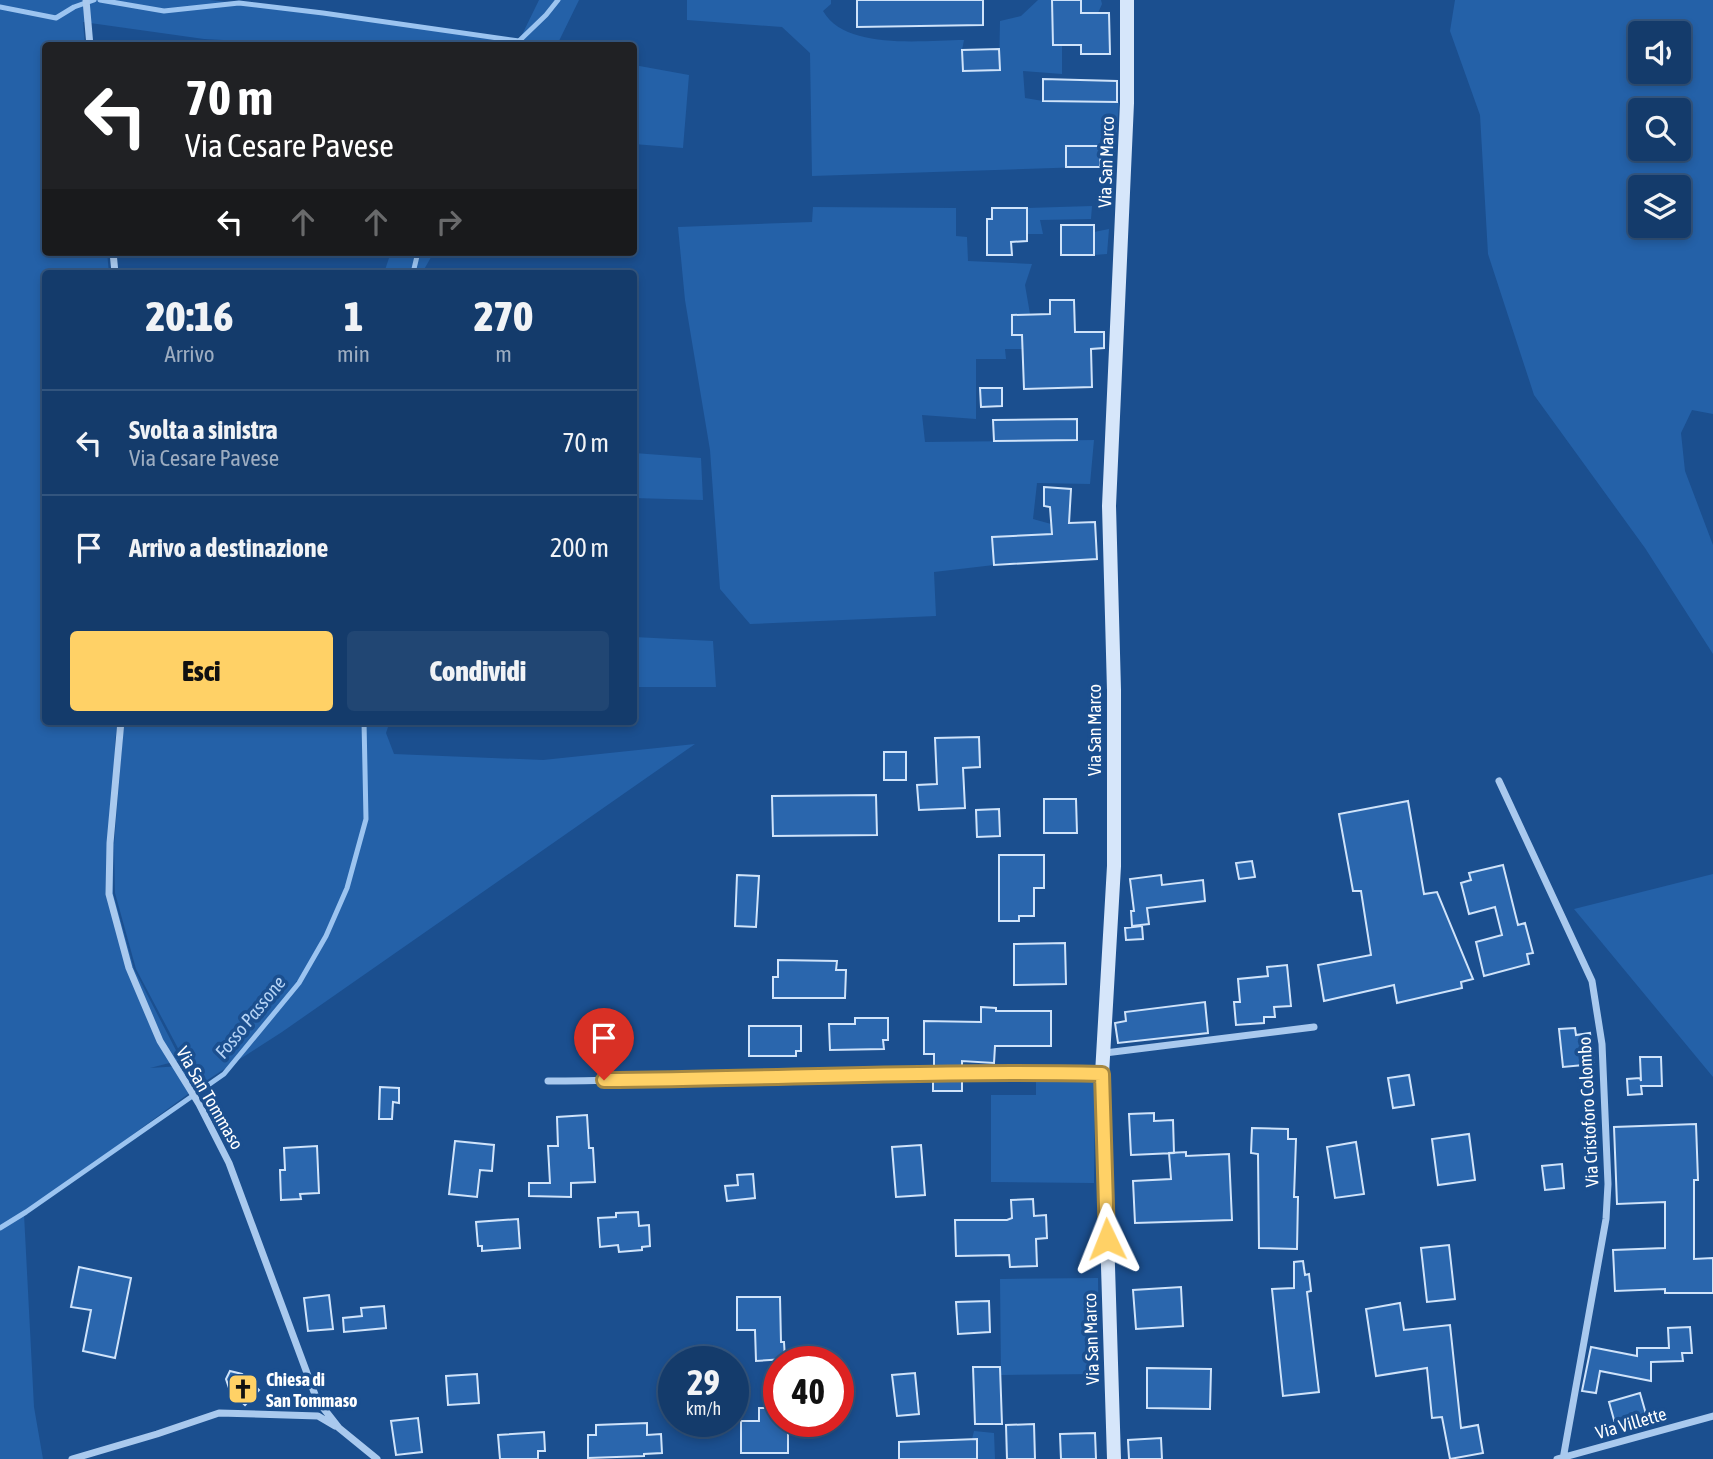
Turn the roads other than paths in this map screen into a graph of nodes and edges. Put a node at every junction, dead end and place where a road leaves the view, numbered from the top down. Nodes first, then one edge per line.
1 (86, 0) edge
2 (1127, 0) edge
3 (90, 42) edge
4 (121, 725) edge
5 (1499, 781) dead end
6 (1314, 1027) dead end
7 (1105, 1053) junction
8 (1102, 1074) junction
9 (548, 1081) dead end
10 (1713, 1416) edge
11 (339, 1427) junction
12 (72, 1459) edge
13 (377, 1459) edge
14 (1114, 1459) edge
15 (1557, 1459) edge
16 (1563, 1459) edge

1 - 3 street
2 - 7 street, Via San Marco
4 - 11 street, Via San Tommaso
5 - 16 street, Via Cristoforo Colombo
6 - 7 street
7 - 8 street, Via San Marco
8 - 9 street
8 - 14 street, Via San Marco
10 - 16 street, Via Villette
11 - 12 street
11 - 13 street, Via San Tommaso
15 - 16 street, Via Villette

